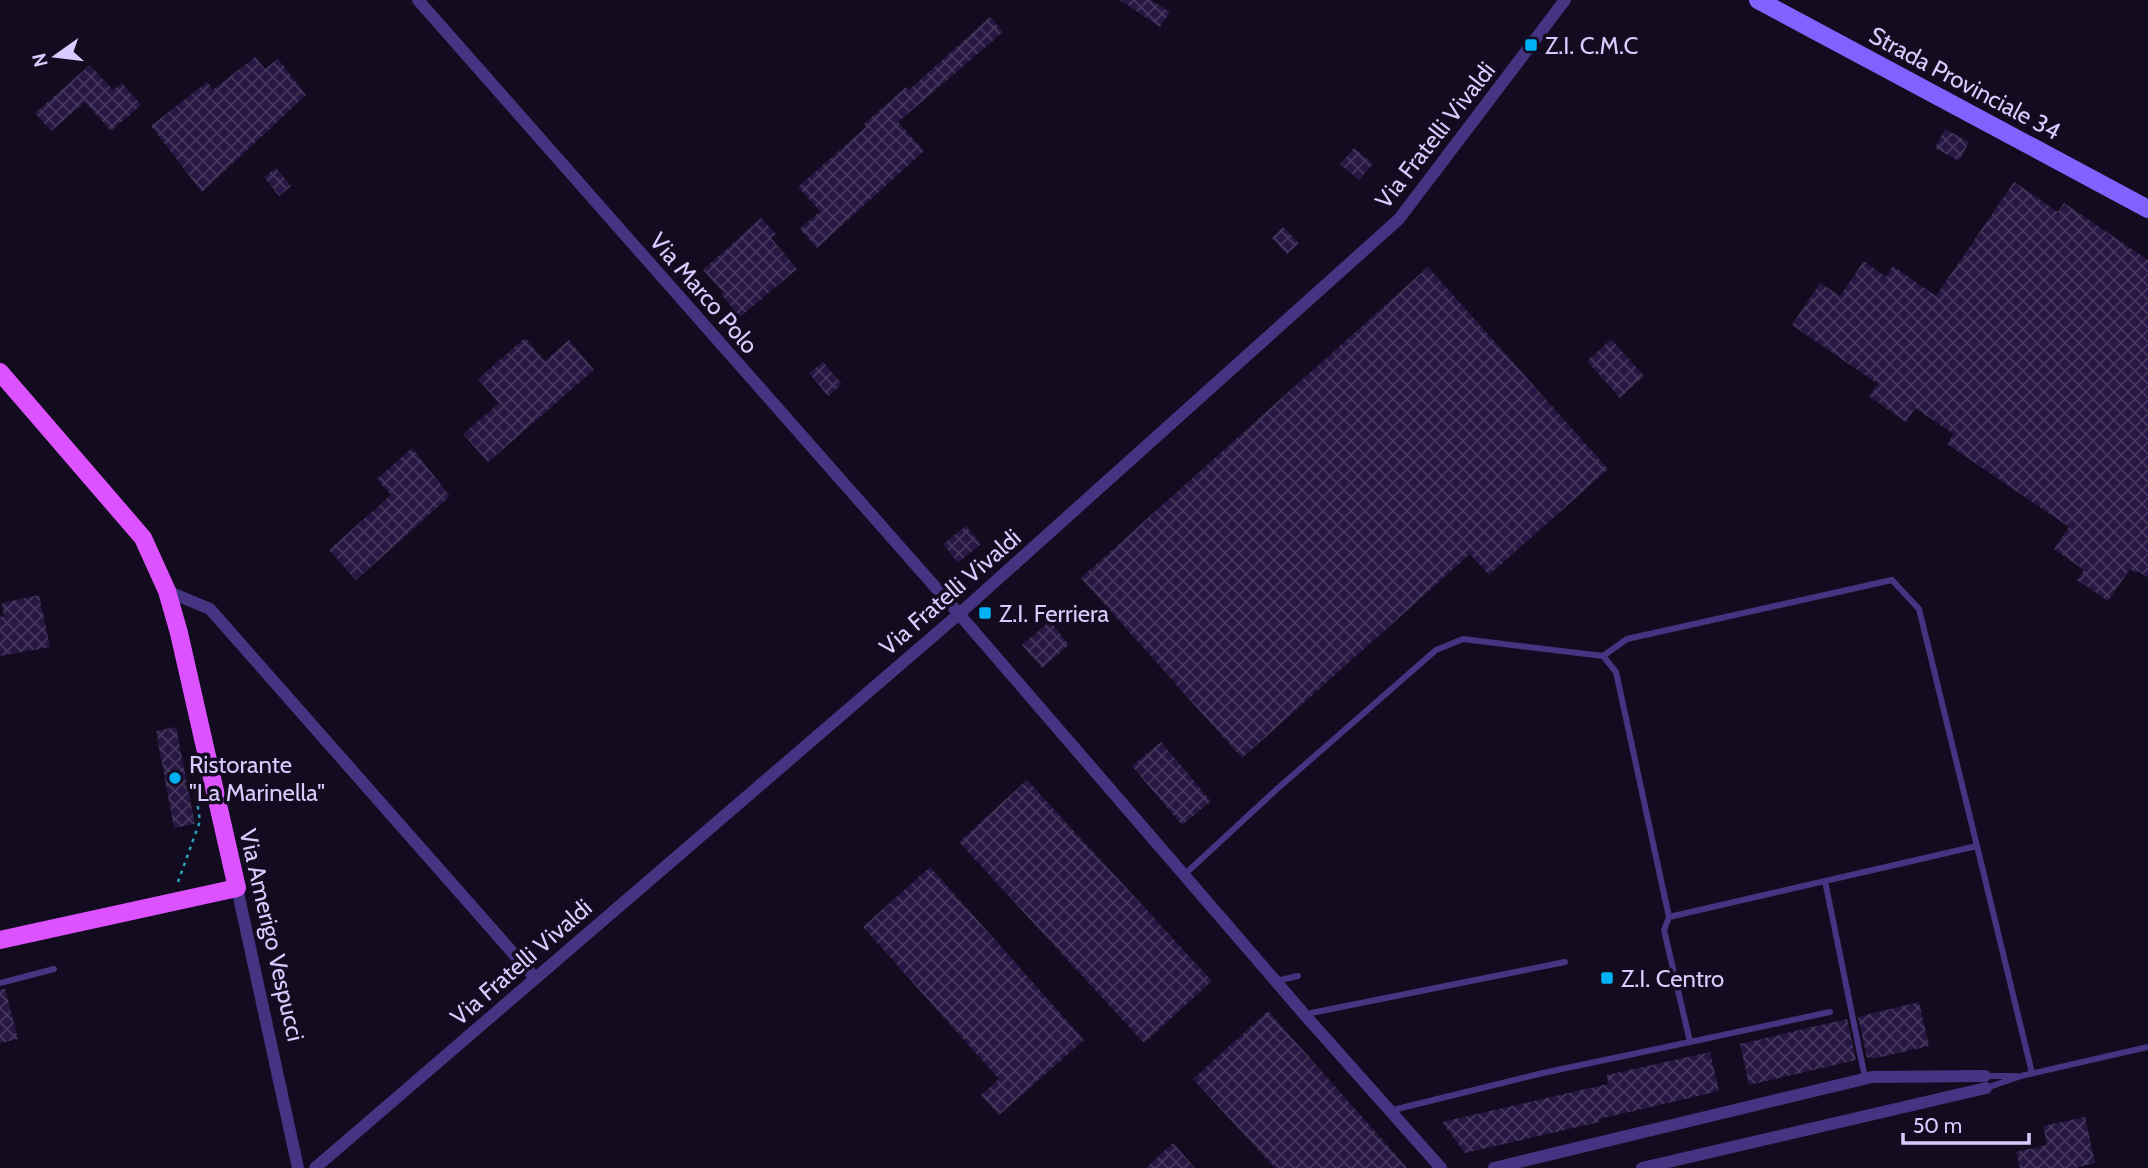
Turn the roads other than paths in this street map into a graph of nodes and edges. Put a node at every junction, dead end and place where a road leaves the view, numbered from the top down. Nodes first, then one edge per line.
1 (418, 0) edge
2 (1564, 0) edge
3 (1758, 0) edge
4 (2148, 209) edge
5 (0, 372) edge
6 (167, 591) junction
7 (958, 614) junction
8 (1604, 656) junction
9 (1976, 846) junction
10 (1184, 875) junction
11 (1825, 881) junction
12 (237, 888) junction
13 (1669, 918) junction
14 (0, 940) edge
15 (1565, 962) dead end
16 (54, 969) dead end
17 (1298, 976) dead end
18 (535, 978) junction
19 (1276, 981) junction
20 (0, 983) edge
21 (1830, 1012) dead end
22 (1304, 1014) junction
23 (1690, 1042) junction
24 (2148, 1047) edge
25 (2032, 1073) junction
26 (2021, 1076) junction
27 (1865, 1079) junction
28 (1985, 1082) junction
29 (1389, 1111) junction
30 (298, 1168) edge
31 (315, 1168) edge
32 (1441, 1168) edge
33 (1494, 1168) edge
34 (1642, 1168) edge

1 - 7 street, Via Marco Polo
2 - 7 street, Via Fratelli Vivaldi
3 - 4 main road, Strada Provinciale 34
5 - 6 main road, Via Amerigo Vespucci
6 - 12 main road, Via Amerigo Vespucci
6 - 18 street
7 - 10 street, Via Marco Polo
7 - 18 street, Via Fratelli Vivaldi
8 - 9 lane
8 - 10 lane
8 - 13 lane
9 - 11 lane
9 - 25 lane
10 - 19 street, Via Marco Polo
11 - 13 lane
11 - 27 lane
12 - 14 main road
12 - 30 street, Via Amerigo Vespucci
13 - 23 lane
15 - 22 lane
16 - 20 lane
17 - 19 lane
18 - 31 street, Via Fratelli Vivaldi
19 - 22 street, Via Marco Polo
21 - 23 lane
22 - 29 street, Via Marco Polo
23 - 29 lane
24 - 25 lane
25 - 26 lane
26 - 28 lane
26 - 28 lane
27 - 28 street
27 - 33 street
28 - 34 street
29 - 32 street, Via Marco Polo

